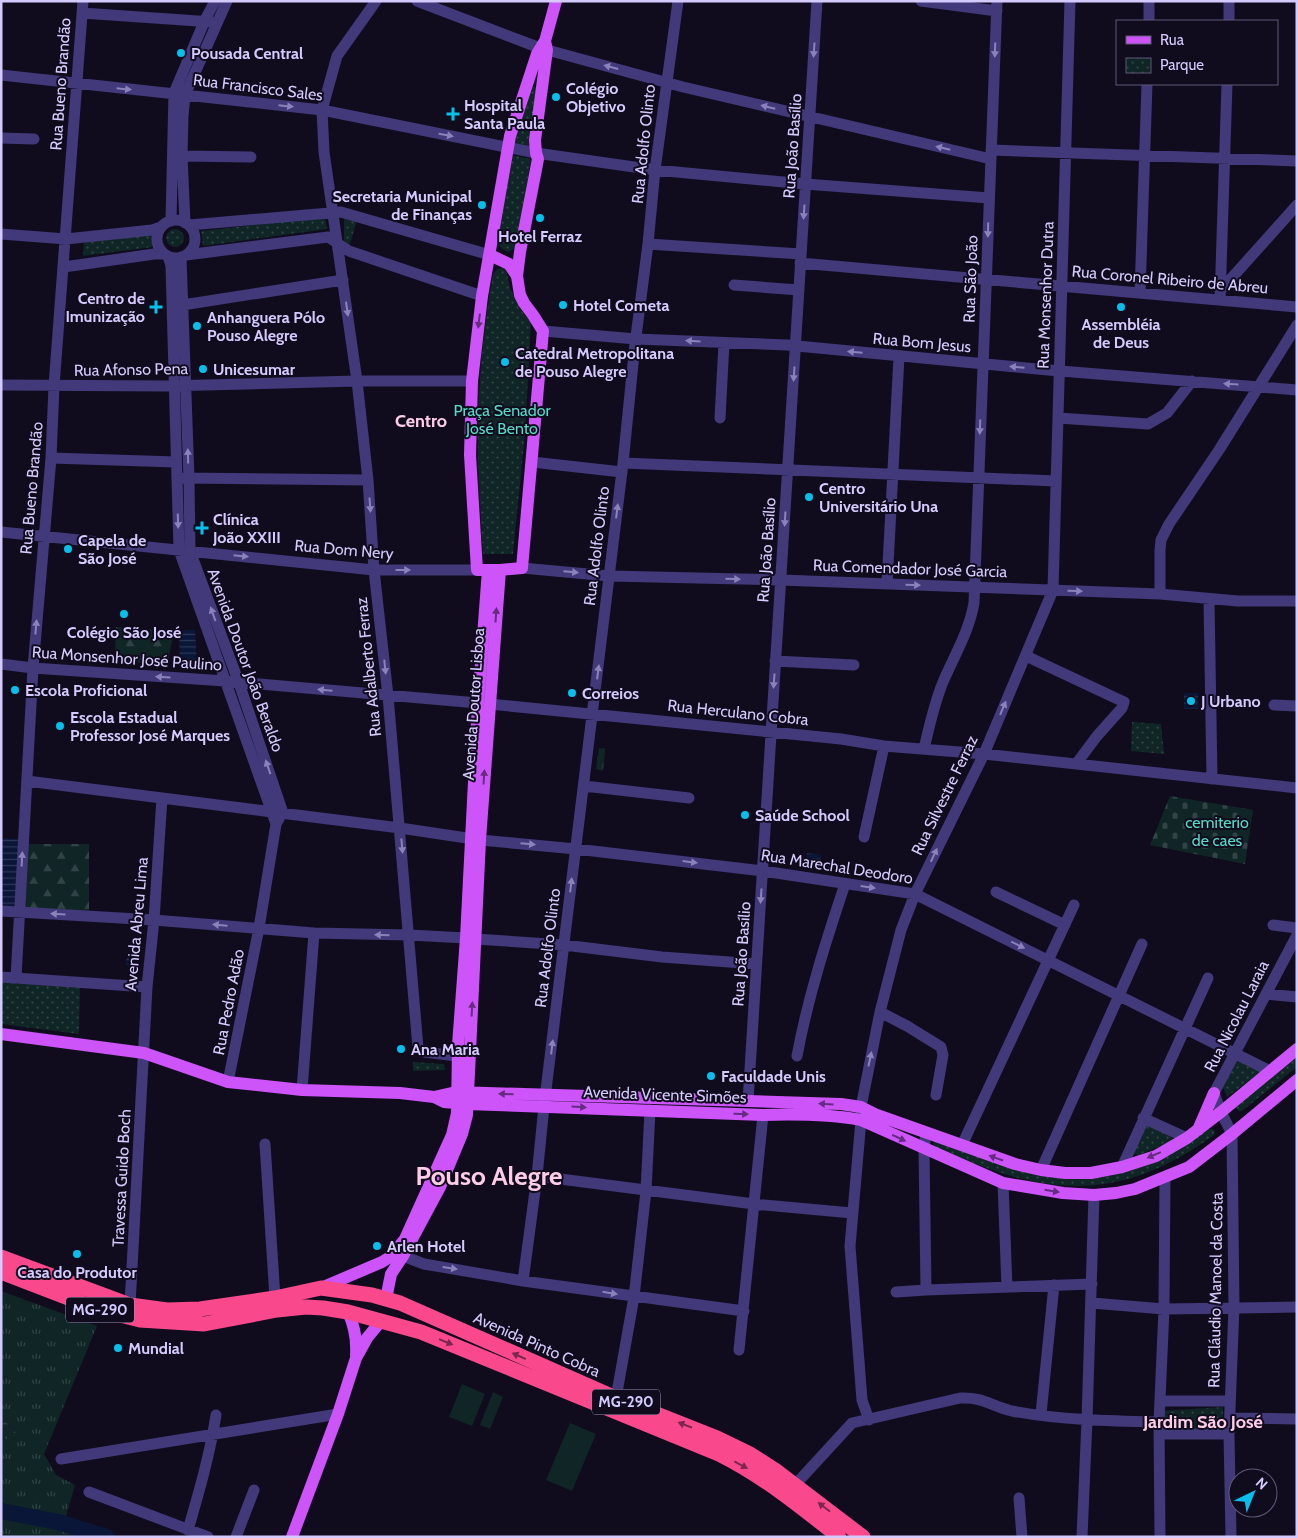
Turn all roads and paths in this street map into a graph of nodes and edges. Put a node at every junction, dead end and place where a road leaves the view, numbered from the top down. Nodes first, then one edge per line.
1 (215, 1) edge
2 (227, 1) edge
3 (376, 1) edge
4 (418, 1) edge
5 (556, 1) edge
6 (678, 1) edge
7 (817, 1) edge
8 (921, 1) edge
9 (1070, 1) edge
10 (1149, 1) edge
11 (1229, 1) edge
12 (997, 6) edge
13 (82, 7) edge
14 (1149, 20) edge
15 (1228, 20) edge
16 (211, 21) junction
17 (544, 46) junction
18 (1, 75) edge
19 (666, 82) junction
20 (76, 83) junction
21 (526, 85) junction
22 (1147, 85) edge
23 (1226, 85) edge
24 (542, 89) junction
25 (180, 94) junction
26 (322, 110) junction
27 (810, 118) junction
28 (1, 138) edge
29 (34, 138) dead end
30 (508, 146) junction
31 (536, 153) junction
32 (1066, 153) junction
33 (991, 154) junction
34 (182, 156) junction
35 (1144, 156) junction
36 (251, 157) dead end
37 (1224, 159) junction
38 (1297, 161) edge
39 (655, 170) junction
40 (806, 184) junction
41 (989, 198) junction
42 (1297, 205) edge
43 (332, 212) junction
44 (166, 224) junction
45 (187, 224) junction
46 (1, 234) edge
47 (66, 239) junction
48 (337, 244) junction
49 (648, 244) junction
50 (491, 250) junction
51 (520, 252) junction
52 (166, 255) junction
53 (184, 256) junction
54 (801, 259) junction
55 (64, 267) junction
56 (518, 276) junction
57 (343, 280) junction
58 (986, 280) junction
59 (734, 285) dead end
60 (1062, 286) junction
61 (799, 290) junction
62 (1140, 293) junction
63 (482, 296) junction
64 (1220, 296) junction
65 (178, 306) junction
66 (1297, 307) edge
67 (1297, 325) edge
68 (543, 331) junction
69 (636, 338) junction
70 (724, 343) junction
71 (795, 346) junction
72 (899, 356) junction
73 (983, 364) junction
74 (1060, 371) junction
75 (357, 381) junction
76 (472, 381) junction
77 (1192, 381) junction
78 (180, 385) junction
79 (1, 386) edge
80 (54, 386) junction
81 (1259, 387) junction
82 (1297, 390) edge
83 (720, 418) dead end
84 (1058, 418) junction
85 (52, 458) junction
86 (176, 462) junction
87 (532, 462) junction
88 (622, 468) junction
89 (788, 470) junction
90 (893, 474) junction
91 (176, 477) junction
92 (189, 478) junction
93 (978, 478) junction
94 (368, 480) junction
95 (1056, 481) junction
96 (1, 532) edge
97 (44, 537) junction
98 (184, 551) junction
99 (522, 568) junction
100 (374, 570) junction
101 (488, 570) junction
102 (609, 576) junction
103 (781, 580) junction
104 (887, 584) junction
105 (974, 588) junction
106 (1053, 590) junction
107 (1160, 594) junction
108 (1209, 600) junction
109 (1297, 601) edge
110 (1026, 656) junction
111 (775, 661) junction
112 (1, 664) edge
113 (854, 665) dead end
114 (33, 668) junction
115 (225, 681) junction
116 (239, 683) junction
117 (388, 696) junction
118 (484, 703) junction
119 (1274, 705) dead end
120 (1297, 706) edge
121 (593, 714) junction
122 (771, 732) junction
123 (884, 746) junction
124 (924, 749) junction
125 (256, 751) junction
126 (984, 754) junction
127 (1076, 764) junction
128 (1212, 779) junction
129 (27, 782) junction
130 (584, 786) junction
131 (1297, 788) edge
132 (162, 798) junction
133 (689, 798) dead end
134 (278, 813) junction
135 (400, 828) junction
136 (864, 837) dead end
137 (475, 839) junction
138 (576, 849) junction
139 (763, 871) junction
140 (844, 884) junction
141 (996, 892) dead end
142 (915, 894) junction
143 (1074, 904) dead end
144 (1, 911) edge
145 (20, 912) junction
146 (154, 920) junction
147 (1065, 925) junction
148 (1273, 925) dead end
149 (259, 928) junction
150 (1297, 928) edge
151 (314, 933) junction
152 (409, 935) junction
153 (1297, 935) edge
154 (470, 939) junction
155 (564, 944) junction
156 (1142, 944) dead end
157 (1048, 960) junction
158 (756, 964) junction
159 (1, 977) edge
160 (16, 978) junction
161 (1208, 978) dead end
162 (147, 986) junction
163 (1266, 994) junction
164 (1120, 995) junction
165 (1297, 997) edge
166 (880, 1012) junction
167 (1185, 1028) junction
168 (1, 1034) edge
169 (1297, 1049) edge
170 (144, 1053) junction
171 (1235, 1053) junction
172 (797, 1056) dead end
173 (464, 1057) junction
174 (1270, 1070) junction
175 (1297, 1080) edge
176 (228, 1082) junction
177 (302, 1090) junction
178 (1214, 1093) junction
179 (936, 1095) dead end
180 (462, 1098) junction
181 (545, 1100) junction
182 (748, 1101) junction
183 (650, 1110) junction
184 (1221, 1112) junction
185 (861, 1113) junction
186 (763, 1114) junction
187 (1143, 1118) junction
188 (926, 1133) junction
189 (1232, 1134) junction
190 (1192, 1135) junction
191 (265, 1144) dead end
192 (962, 1145) junction
193 (924, 1149) junction
194 (1122, 1167) junction
195 (1041, 1170) junction
196 (537, 1176) junction
197 (1165, 1177) junction
198 (1003, 1183) junction
199 (646, 1191) junction
200 (1094, 1195) junction
201 (754, 1204) junction
202 (852, 1213) junction
203 (1, 1250) edge
204 (400, 1252) junction
205 (1, 1257) edge
206 (1, 1272) edge
207 (57, 1278) junction
208 (523, 1281) junction
209 (1092, 1284) junction
210 (1054, 1285) junction
211 (1007, 1287) junction
212 (321, 1288) junction
213 (926, 1290) junction
214 (896, 1292) dead end
215 (634, 1296) junction
216 (380, 1297) junction
217 (275, 1298) junction
218 (1092, 1302) junction
219 (130, 1305) junction
220 (1234, 1307) junction
221 (1295, 1307) edge
222 (1164, 1309) junction
223 (200, 1310) junction
224 (348, 1312) junction
225 (744, 1312) junction
226 (374, 1319) junction
227 (212, 1323) junction
228 (739, 1350) dead end
229 (356, 1358) junction
230 (539, 1364) junction
231 (524, 1374) junction
232 (616, 1398) junction
233 (862, 1400) junction
234 (1160, 1401) junction
235 (1230, 1401) junction
236 (338, 1414) junction
237 (1041, 1414) junction
238 (216, 1415) dead end
239 (1231, 1418) junction
240 (1297, 1419) edge
241 (870, 1420) junction
242 (1088, 1420) junction
243 (1159, 1422) junction
244 (852, 1423) junction
245 (213, 1434) junction
246 (1159, 1434) junction
247 (1229, 1434) junction
248 (61, 1459) dead end
249 (795, 1485) junction
250 (254, 1490) dead end
251 (89, 1492) dead end
252 (1019, 1498) dead end
253 (188, 1530) junction
254 (208, 1537) edge
255 (236, 1537) edge
256 (292, 1537) edge
257 (839, 1537) edge
258 (863, 1537) edge
259 (1022, 1537) edge
260 (1082, 1537) edge
261 (1160, 1537) edge
262 (1231, 1537) edge

1 - 16 street
2 - 16 street
3 - 26 street, Rua Adalberto Ferraz
4 - 17 street
5 - 17 main road
6 - 19 street, Rua Adolfo Olinto
7 -> 27 street, Rua João Basílio
8 - 12 street
9 - 32 street, Rua Monsenhor Dutra
10 - 14 street
11 - 15 street
12 -> 33 street, Rua São João
13 - 16 street
13 - 20 street, Rua Bueno Brandão
16 - 25 street
19 -> 17 street
17 - 21 main road
17 - 24 main road
18 - 20 street, Rua Francisco Sales
27 -> 19 street
19 - 39 street, Rua Adolfo Olinto
20 -> 25 street, Rua Francisco Sales
20 - 47 street, Rua Bueno Brandão
21 - 24 main road
21 - 30 main road
22 - 35 street
23 - 37 street
24 - 31 main road
25 -> 26 street, Rua Francisco Sales
25 - 34 street
25 - 44 street
26 -> 30 street, Rua Francisco Sales
26 - 43 street, Rua Adalberto Ferraz
33 -> 27 street
27 - 40 street, Rua João Basílio
28 - 29 street
30 - 31 street, Rua Francisco Sales
30 - 50 main road
31 - 39 street, Rua Francisco Sales
31 - 51 main road
32 - 33 street
32 - 35 street
32 - 60 street, Rua Monsenhor Dutra
33 - 41 street, Rua São João
34 - 36 street
34 - 45 street
35 - 37 street
35 - 62 street
37 - 38 street
37 - 64 street
39 - 40 street, Rua Francisco Sales
39 - 49 street, Rua Adolfo Olinto
40 - 41 street, Rua Francisco Sales
40 -> 54 street, Rua João Basílio
41 -> 58 street, Rua São João
42 - 64 street
43 - 45 street
43 - 48 street, Rua Adalberto Ferraz
43 - 50 street
44 - 45 street
44 - 47 street
44 - 52 street
45 - 53 street
46 - 47 street
47 - 55 street, Rua Bueno Brandão
48 - 53 street
48 - 57 street, Rua Adalberto Ferraz
48 - 63 street
49 - 54 street, Rua Coronel Ribeiro de Abreu
49 - 69 street, Rua Adolfo Olinto
50 - 51 main road
50 - 56 main road
50 - 63 main road
51 - 56 main road
52 - 53 street
52 - 55 street
52 - 65 street, Avenida Doutor João Beraldo
53 - 65 street, Avenida Doutor João Beraldo
54 - 58 street, Rua Coronel Ribeiro de Abreu
54 - 61 street, Rua João Basílio
55 - 80 street, Rua Bueno Brandão
56 - 68 main road
57 - 65 street
57 -> 75 street, Rua Adalberto Ferraz
58 - 60 street, Rua Coronel Ribeiro de Abreu
58 - 73 street, Rua São João
59 - 61 street
60 - 62 street, Rua Coronel Ribeiro de Abreu
60 - 74 street, Rua Monsenhor Dutra
61 - 71 street, Rua João Basílio
62 - 64 street, Rua Coronel Ribeiro de Abreu
63 -> 76 main road
64 - 66 street, Rua Coronel Ribeiro de Abreu
65 - 78 street, Avenida Doutor João Beraldo
67 - 81 street
68 - 69 street, Rua Bom Jesus
68 - 87 main road
70 -> 69 street, Rua Bom Jesus
69 - 88 street, Rua Adolfo Olinto
70 - 71 street, Rua Bom Jesus
70 - 83 street
72 -> 71 street, Rua Bom Jesus
71 -> 89 street, Rua João Basílio
72 - 73 street, Rua Bom Jesus
72 - 90 street
74 -> 73 street, Rua Bom Jesus
73 -> 93 street, Rua São João
74 - 77 street, Rua Bom Jesus
74 - 84 street, Rua Monsenhor Dutra
75 - 76 street, Rua Afonso Pena
75 - 78 street, Rua Afonso Pena
75 - 94 street, Rua Adalberto Ferraz
76 - 101 main road
81 -> 77 street, Rua Bom Jesus
77 - 84 street
78 - 80 street, Rua Afonso Pena
78 - 86 street, Avenida Doutor João Beraldo
92 -> 78 street, Avenida Doutor João Beraldo
79 - 80 street, Rua Afonso Pena
80 - 85 street, Rua Bueno Brandão
81 - 82 street, Rua Bom Jesus
81 - 107 street
84 - 95 street, Rua Monsenhor Dutra
85 - 86 street
85 - 97 street, Rua Bueno Brandão
86 - 91 street, Avenida Doutor João Beraldo
87 - 88 street
87 - 99 main road
88 - 89 street
102 -> 88 street, Rua Adolfo Olinto
89 - 90 street
89 -> 103 street, Rua João Basílio
90 - 93 street
90 - 104 street
91 - 92 street
91 -> 98 street, Avenida Doutor João Beraldo
92 - 94 street
92 - 98 street, Avenida Doutor João Beraldo
93 - 95 street
93 - 105 street, Rua São João
94 -> 100 street, Rua Adalberto Ferraz
95 - 106 street, Rua Monsenhor Dutra
96 - 97 street, Rua Dom Nery
97 - 98 street, Rua Dom Nery
114 -> 97 street, Rua Bueno Brandão
98 -> 100 street, Rua Dom Nery
98 - 115 street, Avenida Doutor João Beraldo
116 -> 98 street, Avenida Doutor João Beraldo
99 - 101 main road
99 -> 102 street, Rua Comendador José Garcia
100 -> 101 street, Rua Dom Nery
100 -> 117 street, Rua Adalberto Ferraz
101 - 118 main road, Avenida Doutor Lisboa
102 -> 103 street, Rua Comendador José Garcia
121 -> 102 street, Rua Adolfo Olinto
103 - 104 street, Rua Comendador José Garcia
103 - 111 street, Rua João Basílio
104 -> 105 street, Rua Comendador José Garcia
105 - 106 street, Rua Comendador José Garcia
105 - 124 street, Rua São João
106 -> 107 street, Rua Comendador José Garcia
106 - 110 street, Rua Silvestre Ferraz
107 - 108 street, Rua Comendador José Garcia
108 - 109 street, Rua Comendador José Garcia
108 - 128 street
126 -> 110 street, Rua Silvestre Ferraz
110 - 127 street
111 - 113 street
111 -> 122 street, Rua João Basílio
112 - 114 street, Rua Monsenhor José Paulino
115 -> 114 street, Rua Monsenhor José Paulino
114 - 129 street, Rua Bueno Brandão
115 - 116 street, Rua Monsenhor José Paulino
115 - 125 street, Avenida Doutor João Beraldo
117 -> 116 street, Rua Monsenhor José Paulino
116 - 125 street, Avenida Doutor João Beraldo
117 - 118 street, Rua Monsenhor José Paulino
117 - 135 street, Rua Adalberto Ferraz
118 - 121 street, Rua Herculano Cobra
118 - 137 main road, Avenida Doutor Lisboa
119 - 120 street
121 - 122 street, Rua Herculano Cobra
121 - 130 street, Rua Adolfo Olinto
122 - 123 street, Rua Herculano Cobra
122 - 139 street, Rua João Basílio
123 - 124 street, Rua Herculano Cobra
123 - 136 street
124 - 126 street, Rua Herculano Cobra
125 - 134 street, Avenida Doutor João Beraldo
126 - 127 street, Rua Herculano Cobra
142 -> 126 street, Rua Silvestre Ferraz
127 - 128 street, Rua Herculano Cobra
128 - 131 street, Rua Herculano Cobra
129 - 132 street, Rua Marechal Deodoro
145 -> 129 street, Rua Bueno Brandão
130 - 133 street
130 - 138 street, Rua Adolfo Olinto
132 - 134 street, Rua Marechal Deodoro
132 - 146 street, Avenida Abreu Lima
134 - 135 street, Rua Marechal Deodoro
134 - 149 street, Rua Pedro Adão
135 - 137 street, Rua Marechal Deodoro
135 -> 152 street, Rua Adalberto Ferraz
137 -> 138 street, Rua Marechal Deodoro
137 - 154 main road, Avenida Doutor Lisboa
138 -> 139 street, Rua Marechal Deodoro
155 -> 138 street, Rua Adolfo Olinto
139 - 140 street, Rua Marechal Deodoro
139 -> 158 street, Rua João Basílio
140 -> 142 street, Rua Marechal Deodoro
140 - 172 street
141 - 147 street
142 -> 157 street, Rua Marechal Deodoro
142 - 166 street, Rua Silvestre Ferraz
143 - 147 street
144 - 145 street
146 -> 145 street
145 - 160 street, Rua Bueno Brandão
149 -> 146 street
146 - 162 street, Avenida Abreu Lima
147 - 157 street
148 - 150 street
149 - 151 street
149 - 176 street, Rua Pedro Adão
152 -> 151 street
151 - 177 street
152 - 154 street
152 - 173 street, Rua Adalberto Ferraz
153 - 163 street, Rua Nicolau Laraia
154 - 155 street
154 - 173 main road, Avenida Doutor Lisboa
155 - 158 street
181 -> 155 street, Rua Adolfo Olinto
156 - 164 street
157 - 164 street, Rua Marechal Deodoro
157 - 192 street
158 - 182 street, Rua João Basílio
159 - 160 street
160 - 162 street
161 - 167 street
162 - 170 street, Avenida Abreu Lima
163 - 165 street
163 - 171 street, Rua Nicolau Laraia
164 - 167 street, Rua Marechal Deodoro
164 - 195 street
166 - 179 street
185 -> 166 street, Rua Silvestre Ferraz
167 - 171 street, Rua Marechal Deodoro
167 - 187 street
168 - 170 main road, Avenida Vicente Simões
169 - 174 main road, Avenida Vicente Simões
170 - 176 main road, Avenida Vicente Simões
170 - 219 street, Travessa Guido Boch
171 - 174 street, Rua Marechal Deodoro
171 - 178 street, Rua Nicolau Laraia
173 - 180 main road, Avenida Doutor Lisboa
174 - 184 main road, Avenida Vicente Simões
175 - 189 main road, Avenida Vicente Simões
176 - 177 main road, Avenida Vicente Simões
177 - 180 main road, Avenida Vicente Simões
178 - 184 street, Rua Nicolau Laraia
178 - 190 main road
180 - 181 main road, Avenida Vicente Simões
180 - 204 main road, Avenida Doutor Lisboa
181 - 182 main road, Avenida Vicente Simões
181 -> 183 main road, Avenida Vicente Simões
181 - 196 street, Rua Adolfo Olinto
185 -> 182 main road, Avenida Vicente Simões
183 -> 186 main road, Avenida Vicente Simões
183 - 199 street
184 - 189 street
184 - 190 main road, Avenida Vicente Simões
185 - 186 main road, Avenida Vicente Simões
185 - 188 main road, Avenida Vicente Simões
185 -> 193 main road, Avenida Vicente Simões
185 - 202 street, Rua Silvestre Ferraz
186 - 201 street
187 - 190 street
187 - 194 street
188 - 192 main road, Avenida Vicente Simões
188 - 193 street
189 - 197 main road, Avenida Vicente Simões
189 - 220 street, Rua Cláudio Manoel da Costa
190 -> 194 main road, Avenida Vicente Simões
191 - 217 street
195 -> 192 main road, Avenida Vicente Simões
193 - 198 main road, Avenida Vicente Simões
193 - 213 street
194 - 195 main road, Avenida Vicente Simões
196 - 199 street
196 - 208 street, Rua Adolfo Olinto
197 - 200 main road, Avenida Vicente Simões
197 - 222 street
198 -> 200 main road, Avenida Vicente Simões
198 - 211 street
199 - 201 street
199 - 215 street
200 - 209 street
201 - 202 street
201 - 225 street
202 - 233 street, Rua Silvestre Ferraz
203 - 207 street
204 -> 208 street
204 - 212 main road
204 - 216 main road, Avenida Doutor Lisboa
205 - 207 highway, MG-290
206 - 227 highway, MG-290
207 - 219 highway, MG-290
208 -> 215 street
209 - 210 street
209 - 218 street
210 - 211 street
210 - 237 street
211 - 213 street
212 - 216 highway, MG-290
212 - 217 highway, MG-290
213 - 214 street
215 - 225 street
215 - 232 street
230 -> 216 highway, Avenida Pinto Cobra / MG-290
217 - 223 highway, MG-290
218 - 222 street
218 - 242 street
219 - 223 highway, MG-290
220 - 221 street
220 - 222 street
220 - 235 street, Rua Cláudio Manoel da Costa
222 - 234 street
223 - 227 highway
224 - 226 highway, MG-290
224 - 227 highway, MG-290
224 - 229 main road
225 - 228 street
226 - 229 main road
226 -> 231 highway, Avenida Pinto Cobra / MG-290
229 - 236 main road
230 - 231 highway
230 - 232 highway, Avenida Pinto Cobra / MG-290
231 -> 257 highway, Avenida Pinto Cobra / MG-290
249 -> 232 highway, Avenida Pinto Cobra / MG-290
233 - 241 street
233 - 244 street
234 - 235 street
234 - 243 street
235 - 239 street, Rua Cláudio Manoel da Costa
236 - 245 street
236 - 256 main road
237 - 241 street
237 - 242 street
238 - 245 street
239 - 240 street
239 - 247 street, Rua Cláudio Manoel da Costa
241 - 244 street
242 - 243 street
242 - 260 street
243 - 246 street
244 - 249 street
245 - 248 street
245 - 253 street
246 - 247 street
246 - 261 street
247 - 262 street, Rua Cláudio Manoel da Costa
258 -> 249 highway, Avenida Pinto Cobra / MG-290
250 - 255 street
251 - 253 street
252 - 259 street
253 - 254 street

